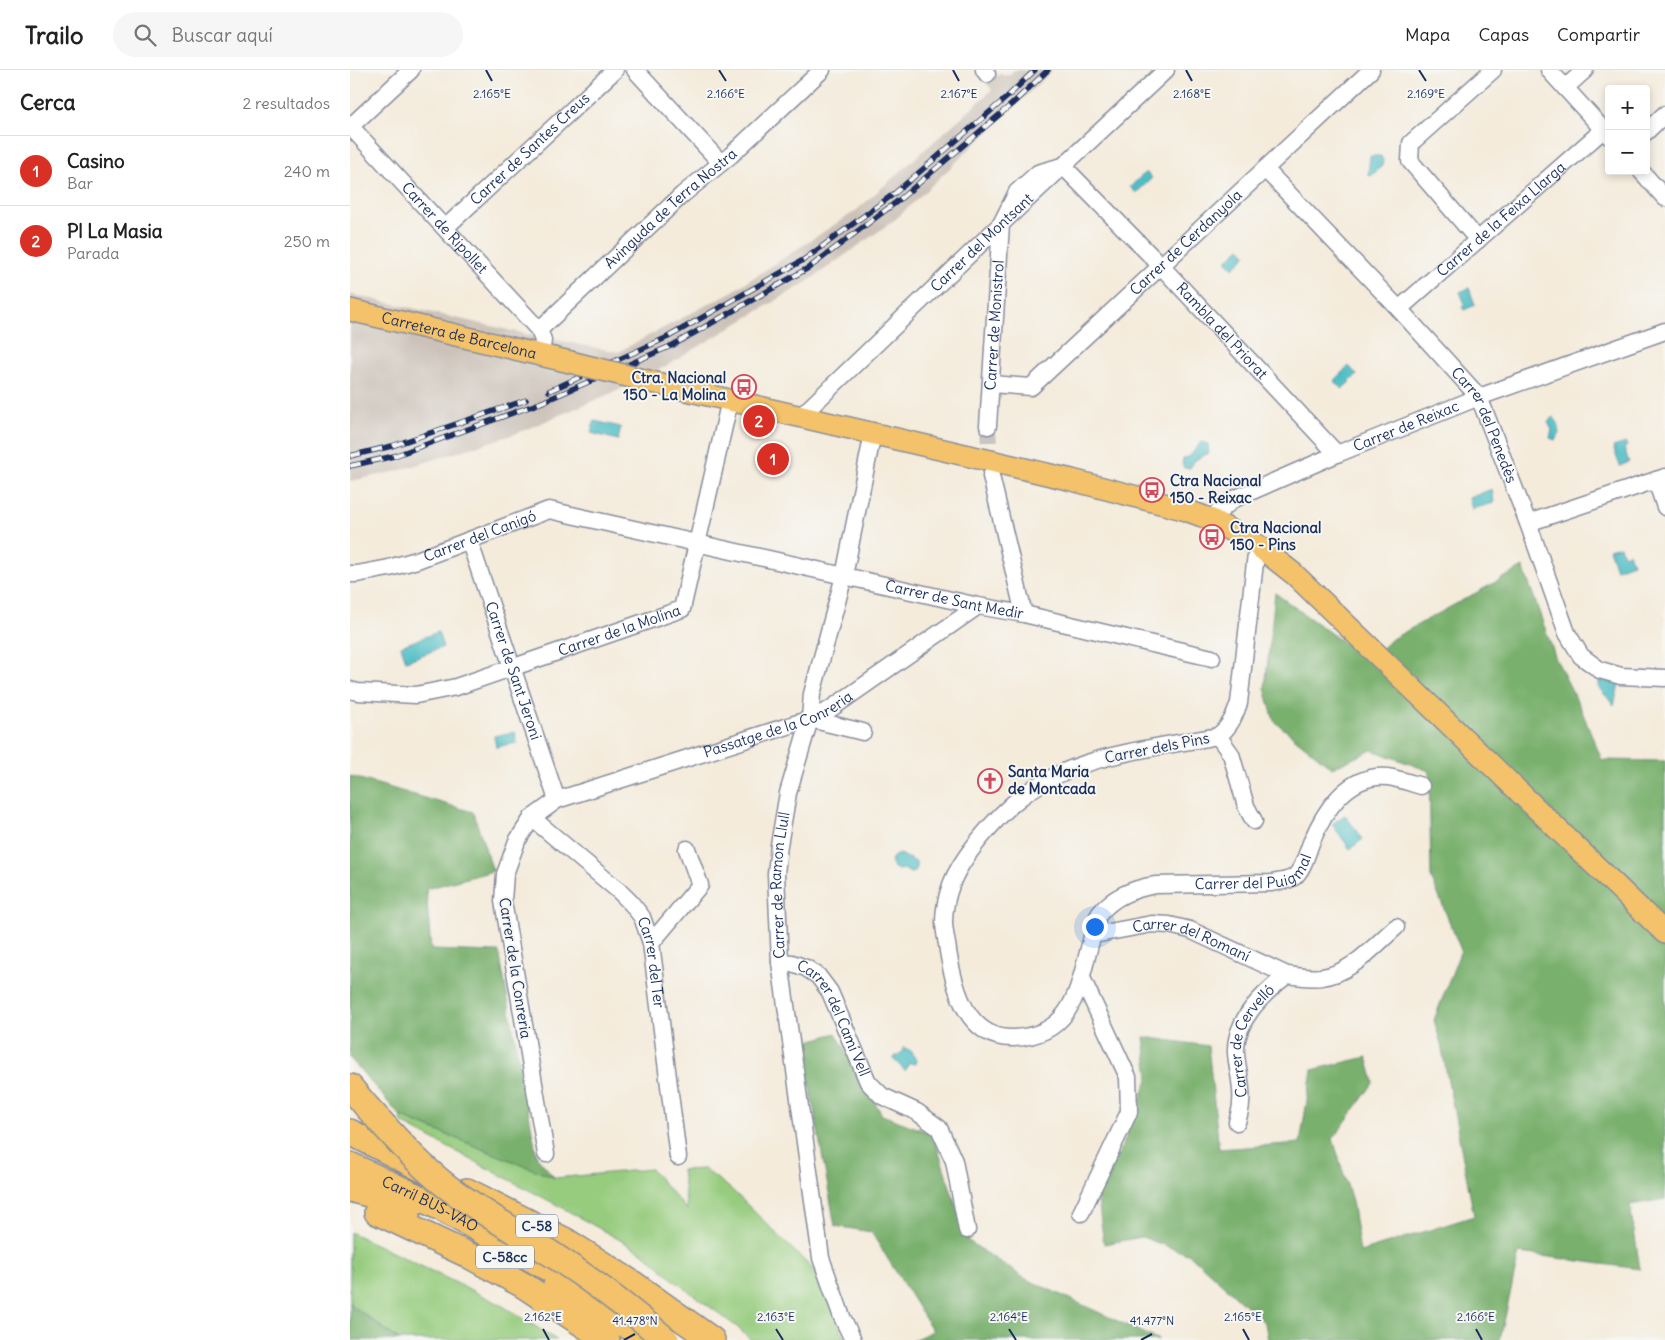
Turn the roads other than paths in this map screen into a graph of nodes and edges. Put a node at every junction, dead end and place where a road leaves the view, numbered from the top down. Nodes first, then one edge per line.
1 (410, 70) edge
2 (615, 70) edge
3 (635, 70) edge
4 (822, 70) edge
5 (1166, 70) edge
6 (1371, 70) edge
7 (1493, 70) edge
8 (1549, 70) edge
9 (1585, 70) edge
10 (1565, 88) junction
11 (1665, 114) edge
12 (350, 127) edge
13 (1648, 130) edge
14 (1605, 132) edge
15 (1605, 134) edge
16 (721, 163) junction
17 (1063, 166) junction
18 (1265, 169) junction
19 (1645, 175) edge
20 (1665, 198) edge
21 (1001, 224) junction
22 (445, 228) junction
23 (1478, 240) junction
24 (1161, 266) junction
25 (1399, 309) junction
26 (350, 310) edge
27 (539, 330) junction
28 (1665, 330) edge
29 (541, 355) junction
30 (991, 384) junction
31 (1479, 397) junction
32 (730, 400) junction
33 (800, 417) junction
34 (988, 426) tunnel mouth
35 (873, 434) junction
36 (1337, 454) junction
37 (991, 476) tunnel mouth
38 (1660, 478) edge
39 (1665, 507) edge
40 (1210, 519) junction
41 (1528, 523) junction
42 (469, 540) junction
43 (697, 544) junction
44 (1257, 545) junction
45 (350, 574) edge
46 (844, 576) junction
47 (978, 606) junction
48 (1024, 614) junction
49 (1212, 658) dead end
50 (513, 668) junction
51 (1665, 678) edge
52 (350, 690) edge
53 (810, 719) junction
54 (863, 732) dead end
55 (1218, 736) junction
56 (1421, 786) dead end
57 (557, 800) junction
58 (532, 818) junction
59 (1254, 821) dead end
60 (687, 849) dead end
61 (1396, 927) dead end
62 (1665, 933) edge
63 (1093, 934) junction
64 (651, 943) junction
65 (780, 962) junction
66 (1287, 974) junction
67 (1082, 978) junction
68 (350, 1087) edge
69 (1237, 1122) dead end
70 (350, 1132) edge
71 (546, 1154) dead end
72 (678, 1157) dead end
73 (350, 1165) edge
74 (350, 1189) edge
75 (350, 1200) edge
76 (1081, 1213) dead end
77 (967, 1230) dead end
78 (607, 1340) edge
79 (652, 1340) edge
80 (660, 1340) edge
81 (666, 1340) edge
82 (712, 1340) edge
83 (853, 1340) edge

1 - 12 street
2 - 22 street, Carrer de Santes Creus
3 - 16 street
4 - 16 street, Avinguda de Terra Nostra
5 - 17 street
6 - 18 street, Carrer de Cerdanyola
7 - 23 street
8 - 10 street
9 - 10 street
10 - 14 street
11 - 13 street
12 - 22 street, Carrer de Ripollet
15 - 23 street, Carrer de la Feixa Llarga
16 - 27 street, Avinguda de Terra Nostra
17 - 21 street
17 - 24 street, Rambla del Priorat
18 - 24 street, Carrer de Cerdanyola
18 - 25 street, Carrer del Penedès
19 - 20 street
21 - 30 street, Carrer de Monistrol
21 - 33 street, Carrer del Montsant
22 - 27 street, Carrer de Ripollet
23 - 25 street, Carrer de la Feixa Llarga
24 - 30 street, Carrer de Cerdanyola
24 - 36 street, Rambla del Priorat
25 - 31 street, Carrer del Penedès
26 - 29 main road, Carretera de Barcelona
27 - 29 street
28 - 31 street, Carrer de Reixac
29 - 32 main road, Carretera de Barcelona, bridge
30 - 34 street, Carrer de Monistrol
31 - 36 street, Carrer de Reixac
31 - 41 street, Carrer del Penedès
32 - 33 main road, Carretera de Barcelona
32 - 43 street, Carrer de la Molina
33 - 35 main road, Carretera de Barcelona
35 - 40 main road, Carretera de Barcelona
35 - 46 street, Carrer de Ramon Llull
36 - 40 street, Carrer de Reixac
37 - 48 street
38 - 39 street
38 - 41 street
40 - 44 main road, Carretera de Barcelona
41 - 51 street, Carrer del Penedès
42 - 43 street, Carrer del Canigó
42 - 45 street, Carrer del Canigó
42 - 50 street, Carrer de Sant Jeroni
43 - 46 street, Carrer de Sant Medir
43 - 50 street, Carrer de la Molina
44 - 55 street, Carrer dels Pins
44 - 62 main road, Carretera de Barcelona
46 - 47 street, Carrer de Sant Medir
46 - 53 street, Carrer de Ramon Llull
47 - 48 street, Carrer de Sant Medir
47 - 53 street, Passatge de la Conreria
48 - 49 street, Carrer de Sant Medir
50 - 52 street, Carrer de la Molina
50 - 57 street, Carrer de Sant Jeroni
53 - 54 street
53 - 57 street, Passatge de la Conreria
53 - 65 street, Carrer de Ramon Llull
55 - 59 street
55 - 67 street, Carrer dels Pins
56 - 63 street, Carrer del Puigmal
57 - 58 street, Carrer de la Conreria
58 - 64 street, Carrer del Ter
58 - 71 street, Carrer de la Conreria
60 - 64 street
61 - 66 street, Carrer de Cervelló
63 - 66 street, Carrer del Romaní
63 - 67 street, Carrer dels Pins
64 - 72 street, Carrer del Ter
65 - 77 street, Carrer del Camí Vell
65 - 83 street, Carrer de Ramon Llull
66 - 69 street, Carrer de Cervelló
67 - 76 street
68 - 81 highway, C-58cc, bridge
70 - 82 highway, C-58
73 - 80 highway, Carril BUS-VAO / C-58cc
74 - 79 highway, C-58cc
75 - 78 highway

